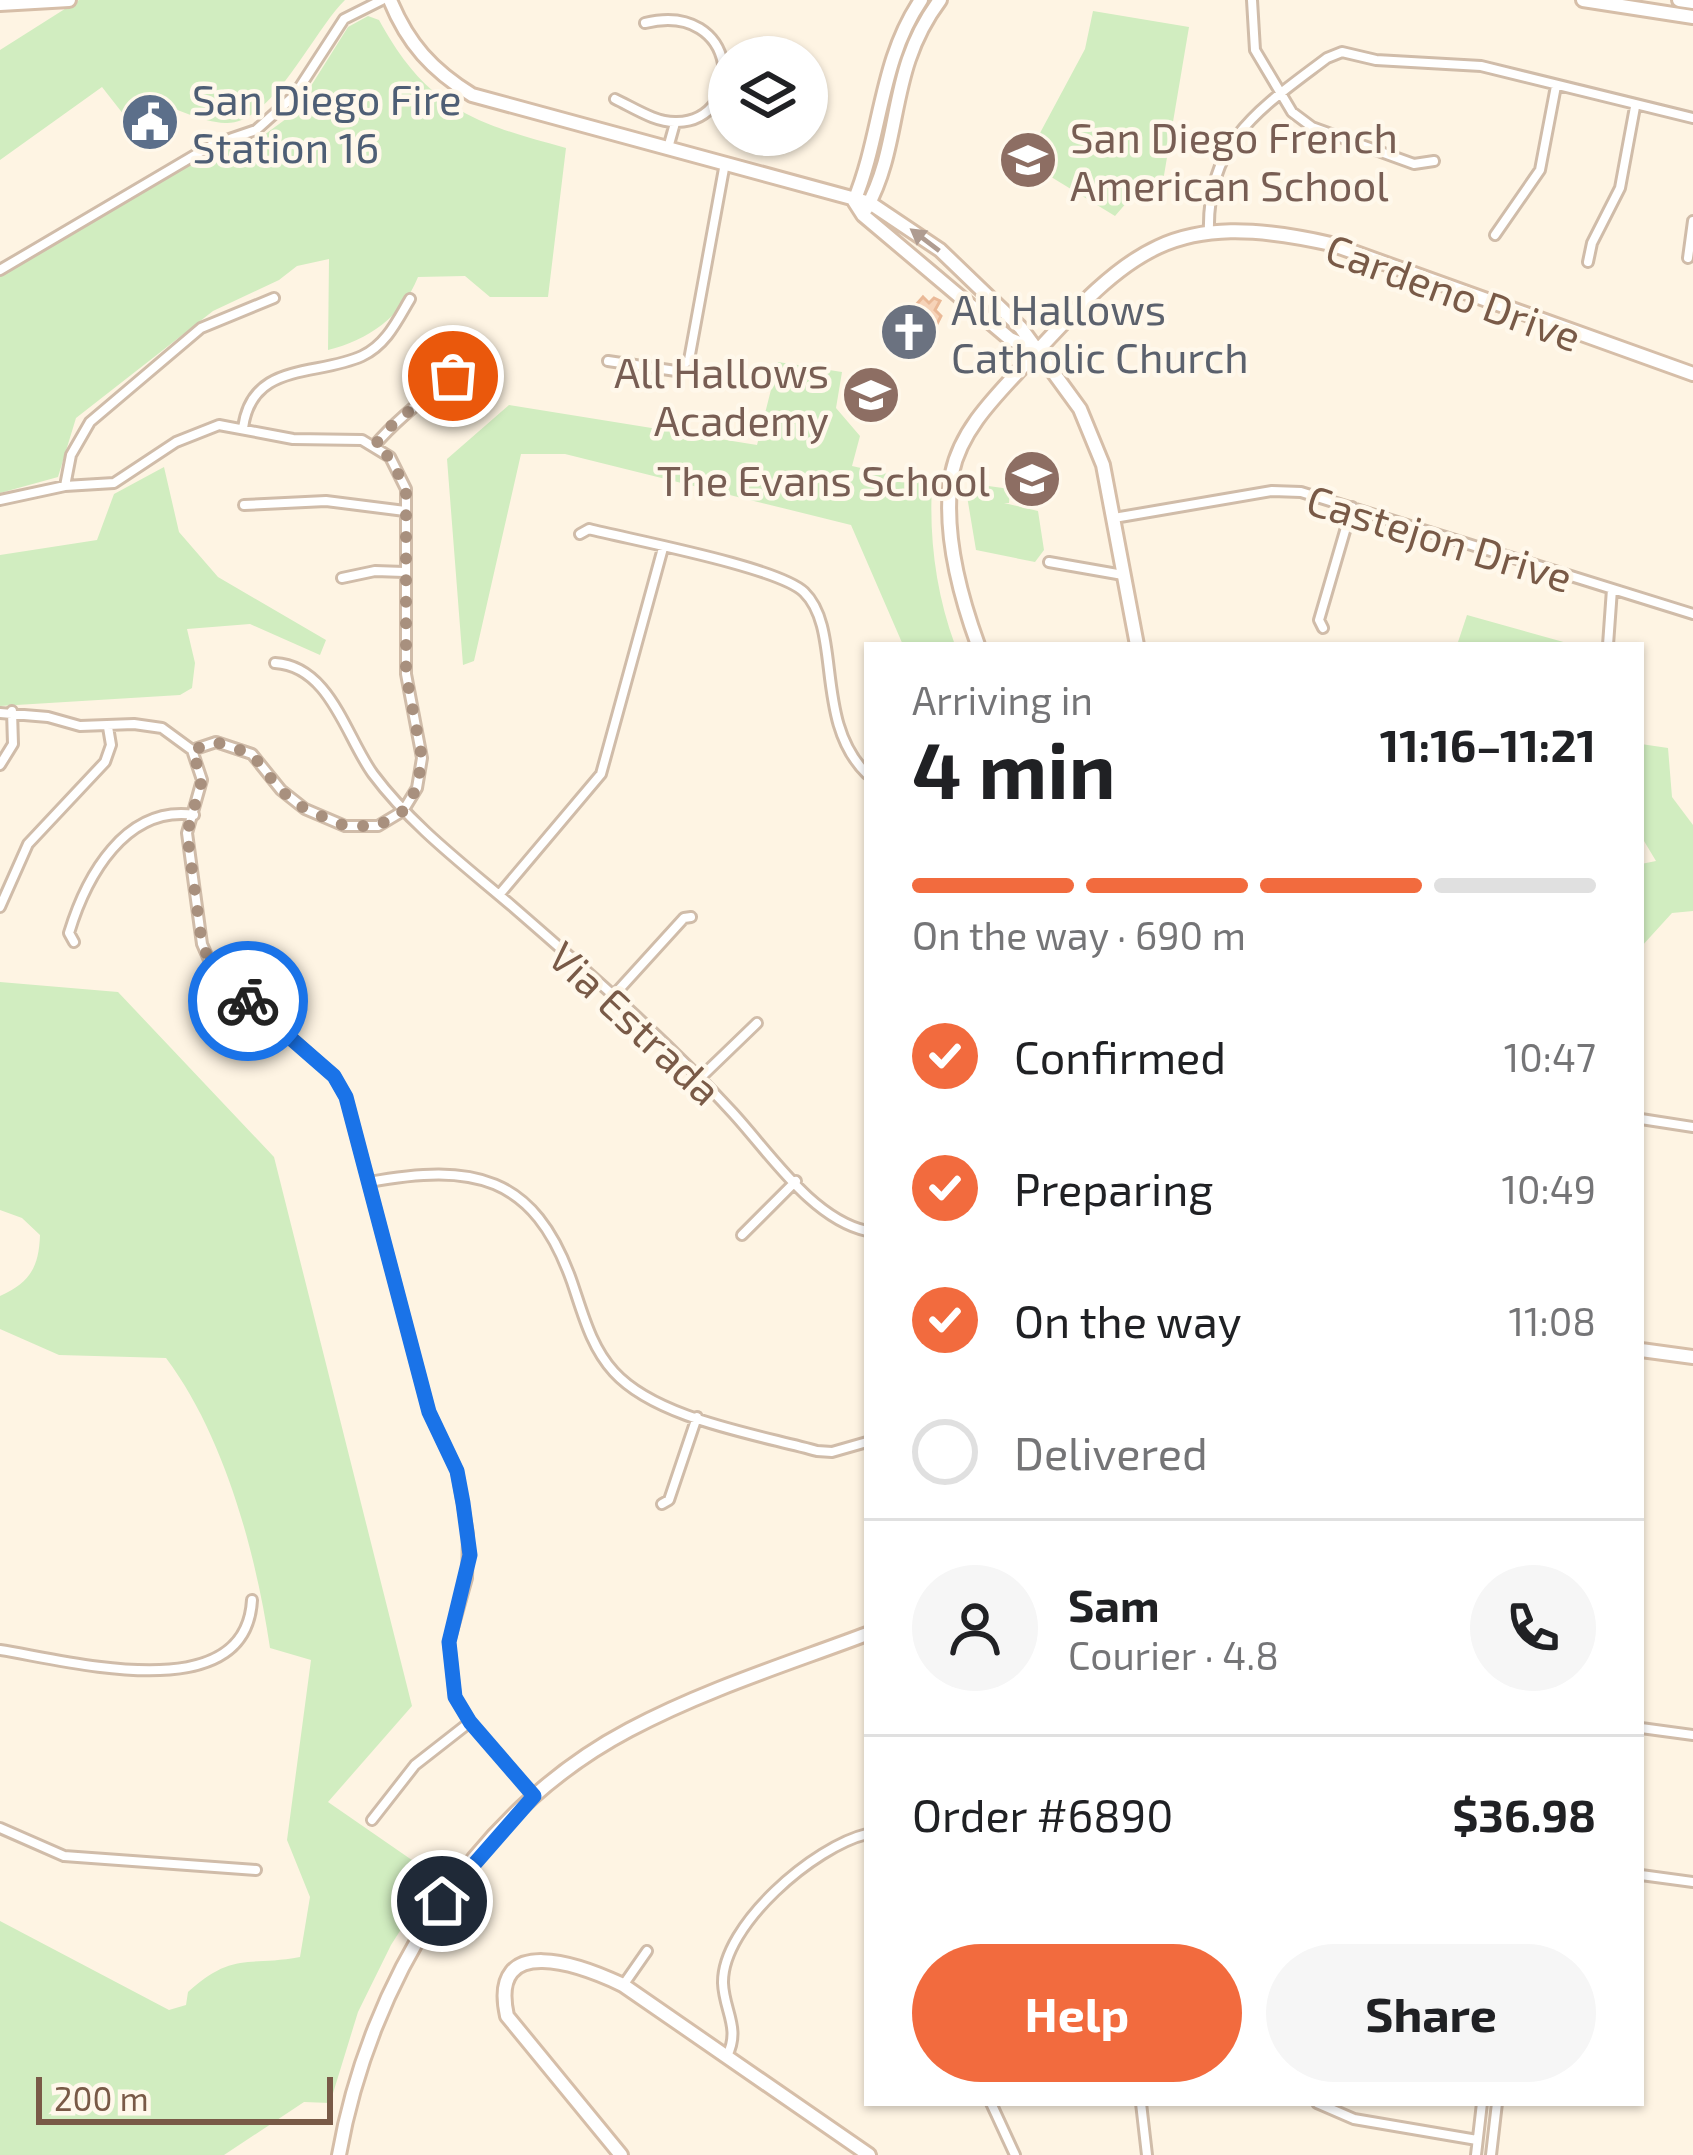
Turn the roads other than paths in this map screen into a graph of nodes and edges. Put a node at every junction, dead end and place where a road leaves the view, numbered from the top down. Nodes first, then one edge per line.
1 (69, 0) edge
2 (386, 0) edge
3 (921, 0) edge
4 (940, 0) edge
5 (1252, 0) edge
6 (1583, 0) edge
7 (1679, 0) edge
8 (1693, 2) edge
9 (0, 4) edge
10 (1693, 17) edge
11 (645, 23) dead end
12 (1556, 86) junction
13 (1279, 94) junction
14 (615, 99) dead end
15 (1635, 107) junction
16 (1693, 118) edge
17 (675, 123) junction
18 (668, 148) junction
19 (1434, 161) dead end
20 (725, 163) junction
21 (854, 201) junction
22 (866, 209) junction
23 (1693, 221) edge
24 (1209, 232) junction
25 (1495, 235) dead end
26 (1688, 258) dead end
27 (1588, 262) dead end
28 (0, 270) edge
29 (274, 298) dead end
30 (410, 299) dead end
31 (1037, 352) junction
32 (472, 359) dead end
33 (608, 361) dead end
34 (1693, 374) edge
35 (243, 428) junction
36 (374, 446) junction
37 (65, 486) junction
38 (0, 500) edge
39 (244, 505) dead end
40 (1352, 507) junction
41 (405, 511) junction
42 (1114, 518) junction
43 (580, 534) dead end
44 (663, 548) junction
45 (1049, 562) dead end
46 (404, 572) junction
47 (1125, 575) junction
48 (342, 578) dead end
49 (1612, 589) junction
50 (1693, 614) edge
51 (1323, 628) dead end
52 (977, 642) edge
53 (1136, 642) edge
54 (1607, 642) edge
55 (275, 663) dead end
56 (12, 711) junction
57 (0, 713) edge
58 (108, 727) junction
59 (192, 750) junction
60 (0, 765) edge
61 (864, 770) edge
62 (403, 811) junction
63 (194, 815) junction
64 (499, 895) junction
65 (0, 907) edge
66 (691, 917) dead end
67 (74, 942) dead end
68 (614, 995) junction
69 (757, 1023) dead end
70 (700, 1078) junction
71 (1644, 1119) edge
72 (1693, 1127) edge
73 (796, 1181) junction
74 (369, 1182) junction
75 (864, 1230) edge
76 (742, 1234) dead end
77 (1644, 1350) edge
78 (1693, 1358) edge
79 (697, 1417) junction
80 (864, 1443) edge
81 (662, 1504) dead end
82 (252, 1600) dead end
83 (864, 1635) edge
84 (0, 1650) edge
85 (470, 1722) junction
86 (1644, 1728) edge
87 (1693, 1735) edge
88 (534, 1796) junction
89 (372, 1820) dead end
90 (0, 1828) edge
91 (864, 1835) edge
92 (256, 1870) dead end
93 (1644, 1875) edge
94 (1693, 1882) edge
95 (647, 1951) dead end
96 (623, 1985) junction
97 (726, 2057) junction
98 (992, 2106) edge
99 (1141, 2106) edge
100 (1324, 2106) edge
101 (1482, 2106) edge
102 (1498, 2106) edge
103 (1478, 2140) junction
104 (339, 2155) edge
105 (621, 2155) edge
106 (869, 2155) edge
107 (1015, 2155) edge
108 (1147, 2155) edge
109 (1476, 2155) edge
110 (1491, 2155) edge

1 - 9 street
2 - 18 street
2 - 28 street
3 - 21 street
4 - 22 street
5 - 13 street
6 - 10 street
7 - 8 street
11 - 17 street
12 - 13 street
12 - 15 street
12 - 25 street
13 - 19 street
13 - 24 street
14 - 17 street
15 - 16 street
15 - 27 street
17 - 18 street
18 - 20 street
20 - 21 street
20 - 33 street
21 - 22 street
22 - 31 street
23 - 26 street
24 - 31 street, Cardeno Drive
24 - 34 street, Cardeno Drive
29 - 37 street
30 - 35 street
31 - 42 street
31 - 52 street, Cardeno Drive
32 - 36 street
35 - 36 street
35 - 37 street
36 - 41 street
37 - 38 street
39 - 41 street
40 - 42 street, Castejon Drive
40 - 49 street, Castejon Drive
40 - 51 street
41 - 46 street
42 - 47 street
43 - 44 street
44 - 61 street
44 - 64 street
45 - 47 street
46 - 48 street
46 - 62 street
47 - 53 street
49 - 50 street, Castejon Drive
49 - 54 street
55 - 62 street, Via Estrada
56 - 57 street
56 - 58 street
56 - 60 street
58 - 59 street
58 - 65 street
59 - 62 street
59 - 63 street
62 - 64 street, Via Estrada
63 - 67 street
63 - 74 street
64 - 68 street, Via Estrada
66 - 68 street
68 - 70 street, Via Estrada
69 - 70 street
70 - 73 street, Via Estrada
71 - 72 street
73 - 75 street, Via Estrada
73 - 76 street
74 - 79 street
74 - 85 street
77 - 78 street
79 - 80 street
79 - 81 street
82 - 84 street
83 - 88 street
85 - 88 street
85 - 89 street
86 - 87 street
88 - 104 street
90 - 92 street
91 - 97 street
93 - 94 street
95 - 96 street
96 - 97 street
96 - 105 street
97 - 106 street
98 - 107 street
99 - 108 street
100 - 103 street
101 - 103 street
102 - 110 street
103 - 109 street

